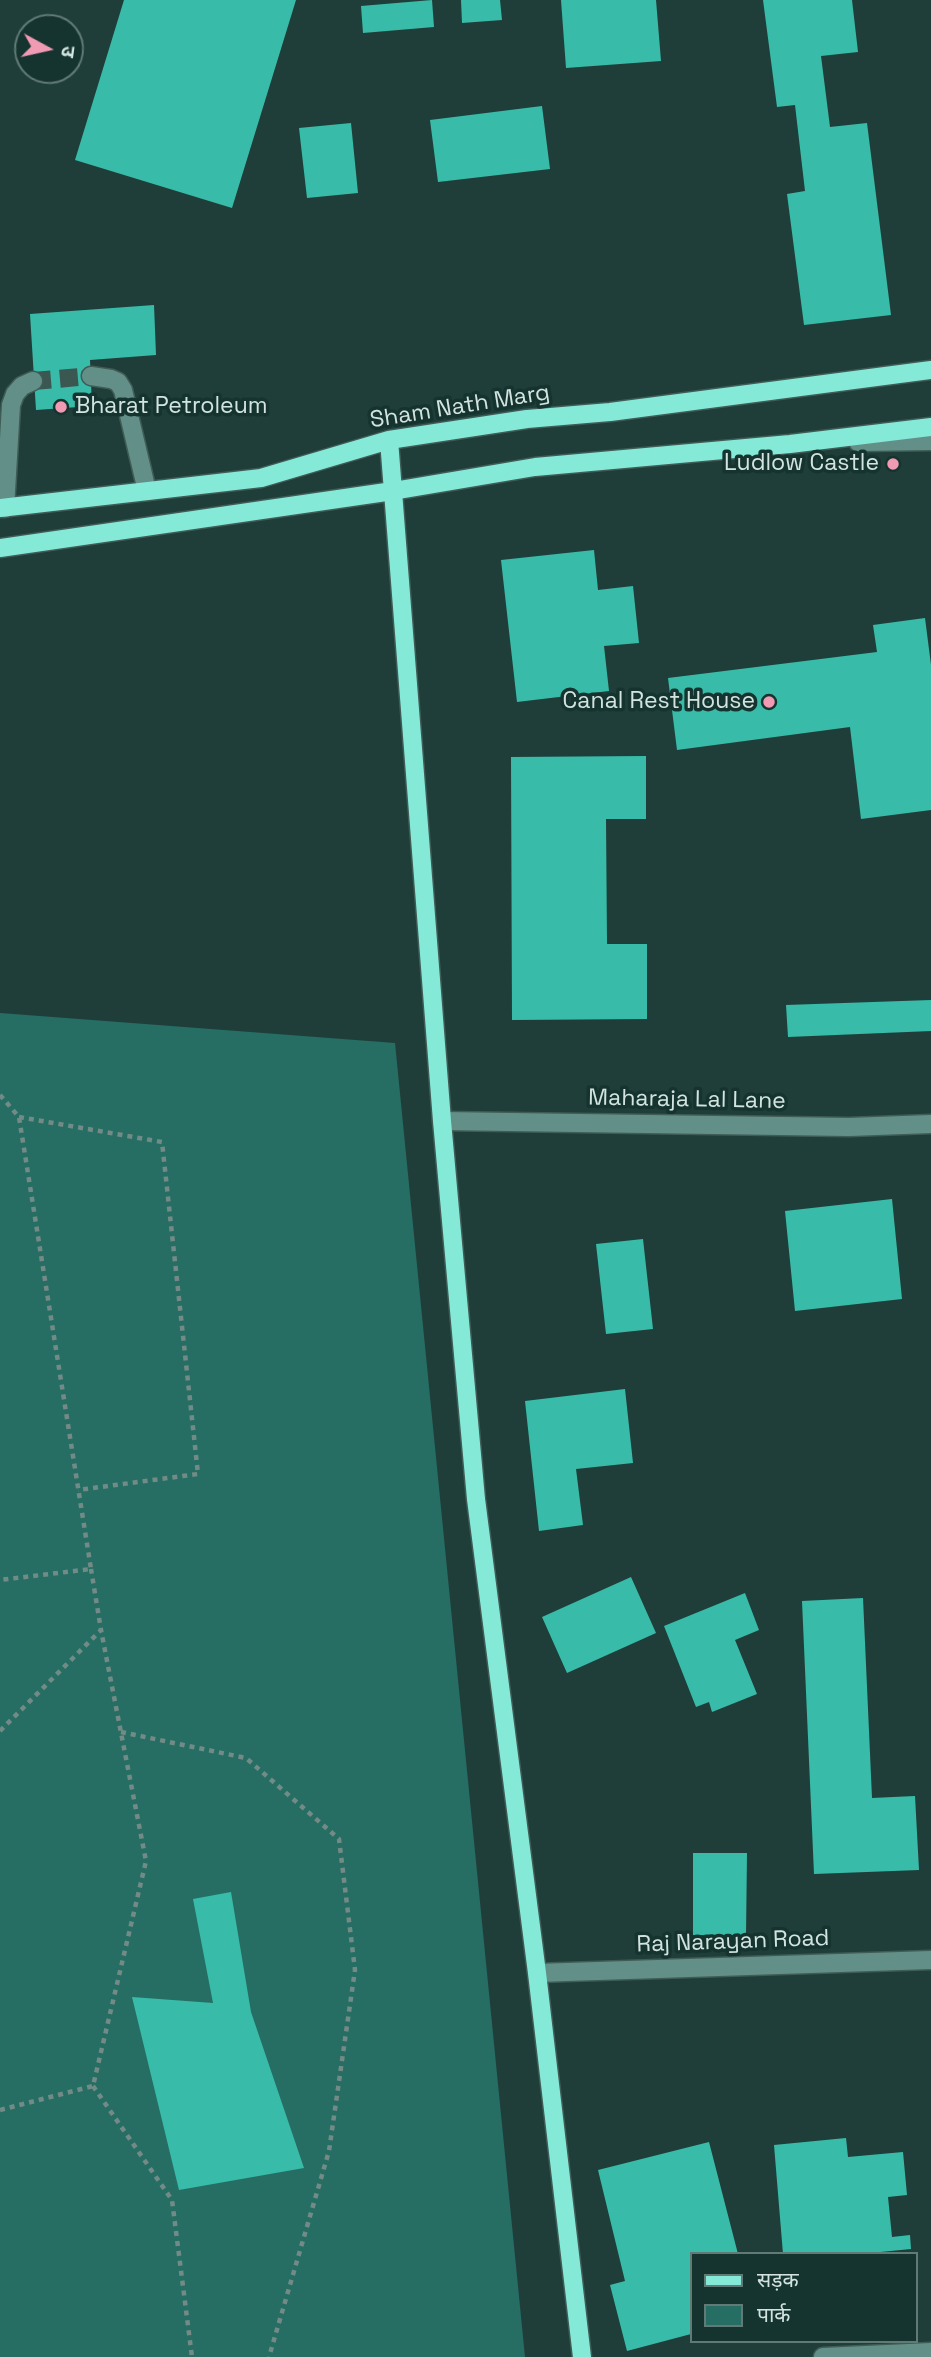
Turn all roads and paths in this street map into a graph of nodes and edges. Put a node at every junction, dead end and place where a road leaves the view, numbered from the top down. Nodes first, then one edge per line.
1 (931, 370) edge
2 (92, 376) tunnel mouth
3 (33, 381) tunnel mouth
4 (931, 427) edge
5 (389, 440) junction
6 (931, 441) edge
7 (790, 444) junction
8 (147, 491) junction
9 (393, 491) junction
10 (3, 508) edge
11 (0, 548) edge
12 (0, 1094) edge
13 (19, 1117) junction
14 (442, 1121) junction
15 (931, 1124) edge
16 (78, 1490) junction
17 (91, 1569) junction
18 (0, 1580) edge
19 (101, 1630) junction
20 (0, 1731) edge
21 (121, 1732) junction
22 (931, 1960) edge
23 (537, 1973) junction
24 (93, 2085) junction
25 (0, 2110) edge
26 (931, 2352) edge
27 (192, 2357) edge
28 (269, 2357) edge
29 (582, 2357) edge
30 (823, 2357) edge

1 - 5 main road, Sham Nath Marg
2 - 8 street
3 - 10 street
4 - 7 main road
5 - 8 main road, Sham Nath Marg
5 - 9 main road
6 - 7 street
7 - 9 main road
8 - 10 main road, Sham Nath Marg
9 - 11 main road
9 - 14 main road
12 - 13 path
13 - 16 path
13 - 16 path
14 - 15 street, Maharaja Lal Lane
14 - 23 main road
16 - 17 path
17 - 18 path
17 - 19 path
19 - 20 path
19 - 21 path
21 - 24 path
21 - 28 path
22 - 23 street, Raj Narayan Road
23 - 29 main road
24 - 25 path
24 - 27 path
26 - 30 street

